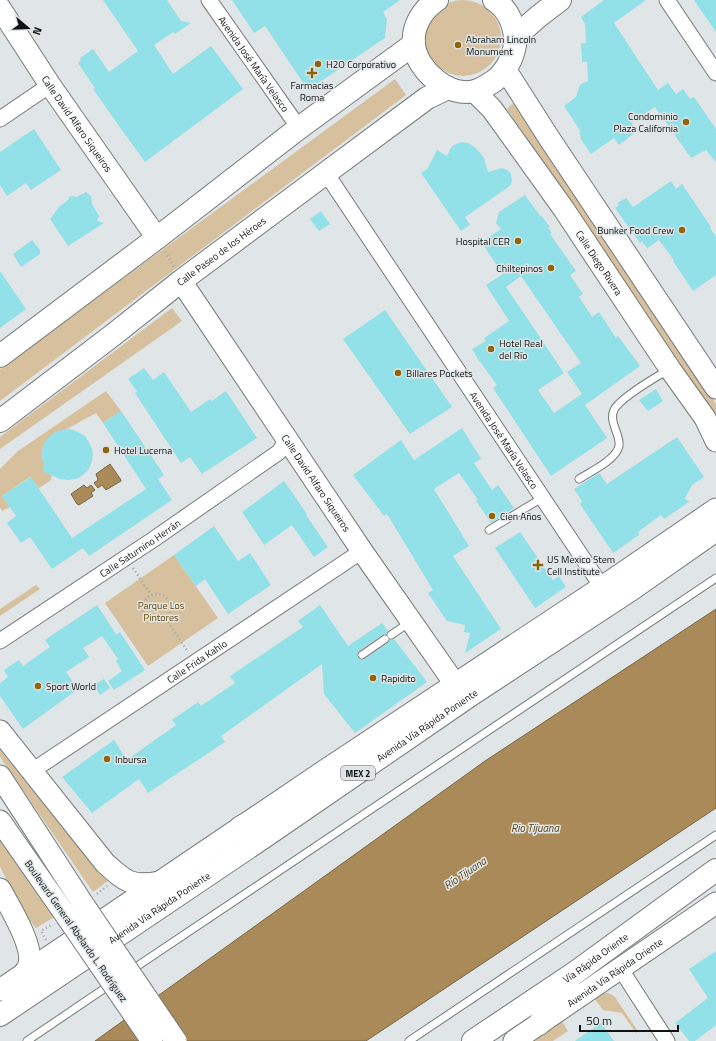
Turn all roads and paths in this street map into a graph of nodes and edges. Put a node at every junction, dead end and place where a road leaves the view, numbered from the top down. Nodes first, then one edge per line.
1 (209, 0) edge
2 (437, 0) edge
3 (494, 0) edge
4 (560, 0) edge
5 (666, 0) edge
6 (419, 7) edge
7 (0, 8) edge
8 (515, 37) junction
9 (414, 44) junction
10 (505, 70) junction
11 (716, 73) edge
12 (50, 85) junction
13 (448, 88) junction
14 (474, 91) junction
15 (0, 119) edge
16 (299, 128) junction
17 (326, 173) junction
18 (157, 238) junction
19 (181, 281) junction
20 (0, 356) edge
21 (670, 369) junction
22 (716, 388) edge
23 (0, 421) edge
24 (716, 441) edge
25 (286, 447) junction
26 (579, 479) dead end
27 (542, 498) junction
28 (715, 514) edge
29 (489, 530) dead end
30 (362, 551) junction
31 (126, 558) junction
32 (716, 578) edge
33 (602, 587) junction
34 (151, 595) junction
35 (166, 619) junction
36 (410, 622) junction
37 (0, 641) edge
38 (362, 655) dead end
39 (195, 662) junction
40 (455, 684) junction
41 (0, 731) edge
42 (371, 764) junction
43 (32, 771) junction
44 (0, 776) edge
45 (0, 821) edge
46 (241, 827) junction
47 (716, 835) edge
48 (716, 870) edge
49 (160, 882) junction
50 (110, 884) dead end
51 (716, 884) edge
52 (0, 889) edge
53 (91, 900) junction
54 (716, 903) edge
55 (667, 905) junction
56 (61, 920) junction
57 (41, 932) dead end
58 (620, 968) junction
59 (25, 972) junction
60 (576, 972) junction
61 (126, 974) dead end
62 (119, 979) dead end
63 (0, 990) edge
64 (0, 1015) edge
65 (539, 1024) junction
66 (27, 1041) edge
67 (152, 1041) edge
68 (176, 1041) edge
69 (409, 1041) edge
70 (472, 1041) edge
71 (514, 1041) edge
72 (667, 1041) edge

1 - 16 street, Avenida José María Velasco
2 - 6 main road
3 - 8 main road
4 - 8 main road
5 - 11 street
6 - 9 main road
7 - 12 main road, Calle David Alfaro Siqueiros
8 - 10 main road
9 - 13 main road
9 - 16 main road
10 - 14 main road
10 - 22 main road
12 - 15 street
12 - 18 main road, Calle David Alfaro Siqueiros
13 - 14 main road
13 - 17 main road, Calle Paseo de los Héroes
14 - 21 main road, Calle Diego Rivera
16 - 18 main road
17 - 19 main road, Calle Paseo de los Héroes
17 - 27 street, Avenida José María Velasco
18 - 19 path
18 - 20 main road
19 - 23 main road, Calle Paseo de los Héroes
19 - 25 main road, Calle David Alfaro Siqueiros
21 - 24 main road, Calle Diego Rivera
21 - 26 lane
25 - 30 main road, Calle David Alfaro Siqueiros
25 - 31 street, Calle Saturnino Herrán
27 - 29 lane
27 - 33 street, Avenida José María Velasco
28 - 33 main road, Avenida Vía Rápida Poniente
28 - 42 main road, Avenida Vía Rápida Poniente / MEX 2
30 - 36 main road, Calle David Alfaro Siqueiros
30 - 39 street, Calle Frida Kahlo
31 - 34 path
31 - 37 street, Calle Saturnino Herrán
32 - 61 lane
33 - 40 main road, Avenida Vía Rápida Poniente
34 - 35 path
34 - 35 path
35 - 39 path
36 - 38 lane
36 - 40 main road, Calle David Alfaro Siqueiros
39 - 43 street, Calle Frida Kahlo
40 - 46 main road, Avenida Vía Rápida Poniente
41 - 43 main road
42 - 46 main road
42 - 64 main road, Avenida Vía Rápida Poniente / MEX 2
43 - 49 main road
44 - 53 main road, Boulevard General Abelardo L. Rodríguez
45 - 56 main road, Boulevard General Abelardo L. Rodríguez
46 - 49 main road, Avenida Vía Rápida Poniente
47 - 69 lane
48 - 55 main road, Vía Rápida Oriente
49 - 59 main road, Avenida Vía Rápida Poniente
50 - 53 path
51 - 55 main road
52 - 59 main road
53 - 68 main road, Boulevard General Abelardo L. Rodríguez, bridge
54 - 58 main road, Avenida Vía Rápida Oriente
55 - 60 main road, Vía Rápida Oriente
56 - 57 path
56 - 67 main road, Boulevard General Abelardo L. Rodríguez, bridge
58 - 65 main road, Avenida Vía Rápida Oriente
58 - 72 street
59 - 63 main road, Avenida Vía Rápida Poniente
60 - 65 main road
60 - 70 main road, Vía Rápida Oriente
62 - 66 lane
65 - 71 main road, Avenida Vía Rápida Oriente

